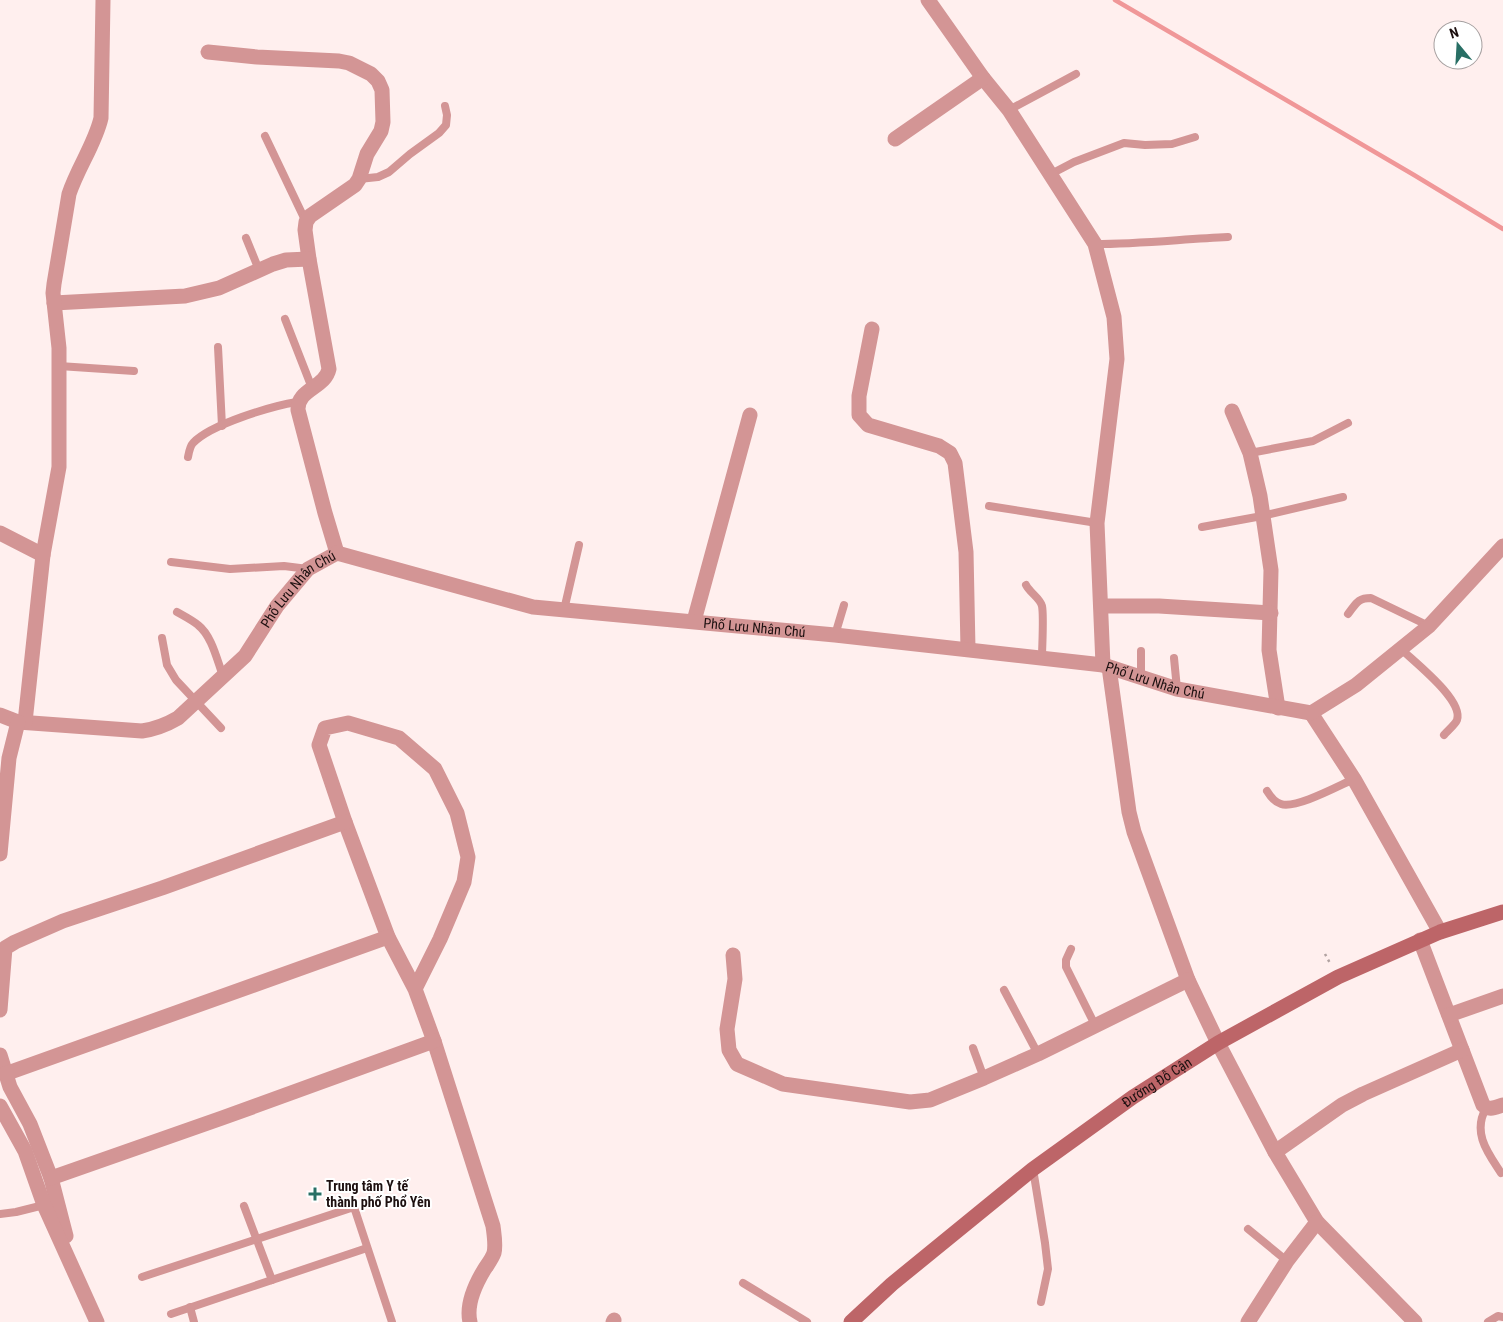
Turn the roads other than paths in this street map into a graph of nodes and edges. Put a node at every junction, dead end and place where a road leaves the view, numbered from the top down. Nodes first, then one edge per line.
1 (103, 0) edge
2 (928, 0) edge
3 (208, 52) dead end
4 (1076, 74) dead end
5 (983, 78) junction
6 (445, 106) dead end
7 (1009, 110) junction
8 (265, 136) dead end
9 (1195, 137) dead end
10 (895, 139) dead end
11 (1050, 174) junction
12 (360, 179) junction
13 (306, 222) junction
14 (1228, 237) dead end
15 (246, 238) dead end
16 (1095, 244) junction
17 (308, 259) junction
18 (260, 270) junction
19 (54, 303) junction
20 (285, 319) dead end
21 (872, 329) dead end
22 (218, 347) dead end
23 (59, 366) junction
24 (134, 371) dead end
25 (312, 388) junction
26 (298, 402) junction
27 (1232, 411) dead end
28 (750, 415) dead end
29 (1348, 423) dead end
30 (222, 426) junction
31 (1250, 453) junction
32 (188, 457) dead end
33 (1343, 497) dead end
34 (989, 506) dead end
35 (1262, 516) junction
36 (1097, 523) junction
37 (1202, 527) dead end
38 (0, 533) edge
39 (580, 545) dead end
40 (1503, 546) edge
41 (337, 553) junction
42 (43, 554) junction
43 (171, 562) dead end
44 (308, 569) junction
45 (1026, 585) dead end
46 (844, 604) dead end
47 (1101, 606) junction
48 (564, 610) junction
49 (177, 612) dead end
50 (1271, 613) junction
51 (1348, 614) dead end
52 (694, 621) junction
53 (1429, 626) junction
54 (835, 635) junction
55 (162, 638) dead end
56 (1400, 648) junction
57 (968, 649) junction
58 (1141, 651) dead end
59 (1042, 658) junction
60 (1174, 658) dead end
61 (1106, 666) junction
62 (223, 676) junction
63 (1140, 677) junction
64 (1177, 689) junction
65 (195, 702) junction
66 (1278, 708) junction
67 (1311, 713) junction
68 (0, 715) edge
69 (22, 722) junction
70 (221, 728) dead end
71 (1444, 735) dead end
72 (1354, 779) junction
73 (1267, 791) dead end
74 (345, 822) junction
75 (0, 854) edge
76 (1503, 912) edge
77 (1440, 932) junction
78 (388, 937) junction
79 (1420, 940) junction
80 (1071, 949) dead end
81 (733, 956) dead end
82 (1188, 980) junction
83 (415, 989) junction
84 (1004, 990) dead end
85 (1503, 996) edge
86 (0, 1010) edge
87 (1449, 1015) junction
88 (1095, 1025) junction
89 (434, 1041) junction
90 (1218, 1044) junction
91 (973, 1048) dead end
92 (1462, 1050) junction
93 (1038, 1054) junction
94 (0, 1055) edge
95 (5, 1074) junction
96 (984, 1078) junction
97 (0, 1106) edge
98 (1503, 1106) edge
99 (1486, 1108) junction
100 (1276, 1152) junction
101 (1033, 1169) junction
102 (1501, 1173) dead end
103 (51, 1178) junction
104 (44, 1205) junction
105 (244, 1206) dead end
106 (0, 1214) edge
107 (1317, 1222) junction
108 (1248, 1229) dead end
109 (257, 1239) junction
110 (367, 1248) junction
111 (1287, 1261) junction
112 (70, 1263) junction
113 (142, 1277) dead end
114 (272, 1280) junction
115 (743, 1284) dead end
116 (1041, 1302) dead end
117 (190, 1307) junction
118 (171, 1314) dead end
119 (1503, 1317) edge
120 (97, 1322) edge
121 (194, 1322) edge
122 (392, 1322) edge
123 (470, 1322) edge
124 (807, 1322) edge
125 (851, 1322) edge
126 (1248, 1322) edge
127 (1415, 1322) edge
128 (1488, 1322) edge

1 - 19 street
2 - 5 street
3 - 12 street
4 - 7 lane
5 - 7 street
5 - 10 street
6 - 12 lane
7 - 11 street
8 - 13 lane
9 - 11 lane
11 - 16 street
12 - 13 street
13 - 17 street
14 - 16 lane
15 - 18 lane
16 - 36 street
17 - 18 street
17 - 25 street
18 - 19 street
19 - 23 street
20 - 25 lane
21 - 57 street
22 - 30 lane
23 - 24 lane
23 - 42 street
25 - 26 street
26 - 30 lane
26 - 41 street
27 - 31 street
28 - 52 street
29 - 31 lane
30 - 32 lane
31 - 35 street
33 - 35 lane
34 - 36 lane
35 - 37 lane
35 - 50 street
36 - 47 street
38 - 42 street
39 - 48 lane
40 - 53 street
41 - 44 street, Phố Lưu Nhân Chú
41 - 48 street, Phố Lưu Nhân Chú
42 - 69 street
43 - 44 lane
44 - 62 street, Phố Lưu Nhân Chú
45 - 59 lane
46 - 54 lane
47 - 50 street
47 - 61 street
48 - 52 street, Phố Lưu Nhân Chú
49 - 62 lane
50 - 66 street
51 - 53 lane
52 - 54 street, Phố Lưu Nhân Chú
53 - 56 street
54 - 57 street, Phố Lưu Nhân Chú
55 - 65 lane
56 - 67 street
56 - 71 lane
57 - 59 street, Phố Lưu Nhân Chú
58 - 63 lane
59 - 61 street, Phố Lưu Nhân Chú
60 - 64 lane
61 - 63 street, Phố Lưu Nhân Chú
61 - 82 street
62 - 65 street, Phố Lưu Nhân Chú
63 - 64 street, Phố Lưu Nhân Chú
64 - 66 street, Phố Lưu Nhân Chú
65 - 69 street, Phố Lưu Nhân Chú
65 - 70 lane
66 - 67 street, Phố Lưu Nhân Chú
67 - 72 street
68 - 69 street, Phố Lưu Nhân Chú
69 - 75 street
72 - 73 lane
72 - 77 street
74 - 78 street
74 - 83 street
74 - 86 street
76 - 77 main road, Đường Đỗ Cận
77 - 79 main road, Đường Đỗ Cận
78 - 83 street
78 - 95 street
79 - 87 street
79 - 90 main road, Đường Đỗ Cận
80 - 88 lane
81 - 96 street
82 - 88 street
82 - 90 street
83 - 89 street
84 - 93 lane
85 - 87 street
87 - 92 street
88 - 93 street
89 - 103 street
89 - 123 street
90 - 100 street
90 - 101 main road, Đường Đỗ Cận
91 - 96 lane
92 - 99 street
92 - 100 street
93 - 96 street
94 - 95 street
95 - 103 street
97 - 104 street
98 - 99 street
99 - 102 lane
100 - 107 street
101 - 116 lane
101 - 125 main road, Đường Đỗ Cận
103 - 112 street
104 - 106 lane
104 - 112 street
105 - 109 lane
107 - 111 street
107 - 127 street
108 - 111 lane
109 - 110 lane
109 - 113 lane
109 - 114 lane
110 - 114 lane
110 - 122 lane
111 - 126 street
112 - 120 street
114 - 117 lane
115 - 124 lane
117 - 118 lane
117 - 121 lane
119 - 128 lane

